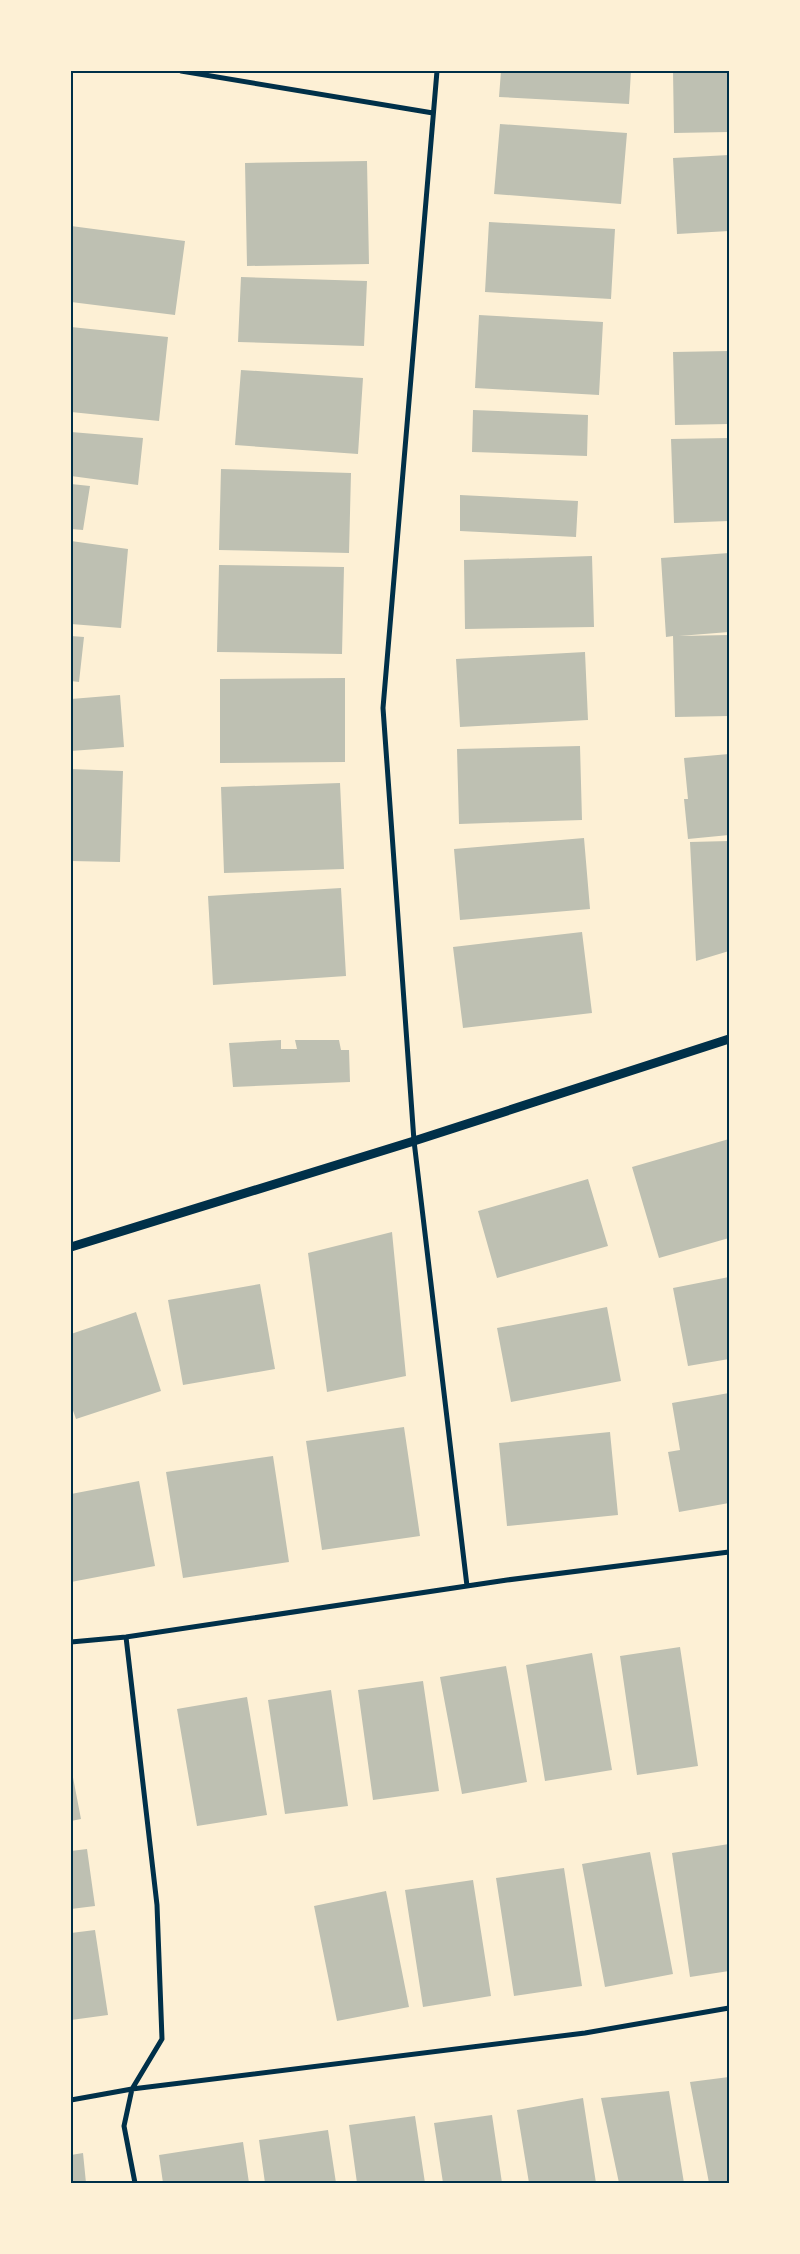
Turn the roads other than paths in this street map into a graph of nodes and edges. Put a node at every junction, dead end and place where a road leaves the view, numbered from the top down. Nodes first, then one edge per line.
1 (181, 71) edge
2 (437, 71) edge
3 (433, 113) junction
4 (729, 1039) edge
5 (414, 1141) junction
6 (71, 1247) edge
7 (729, 1552) edge
8 (467, 1586) junction
9 (126, 1638) junction
10 (71, 1642) edge
11 (729, 2008) edge
12 (132, 2089) junction
13 (71, 2100) edge
14 (135, 2183) edge

1 - 3 street
2 - 3 street
3 - 5 street
4 - 5 street
5 - 6 street
5 - 8 street
7 - 8 street
8 - 9 street
9 - 10 street
9 - 12 street
11 - 12 street
12 - 13 street
12 - 14 street

